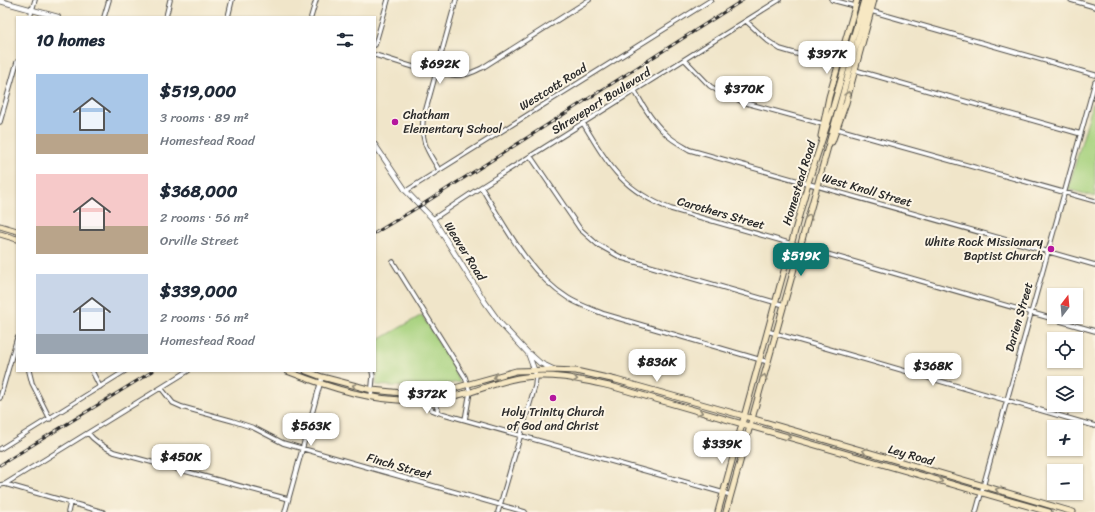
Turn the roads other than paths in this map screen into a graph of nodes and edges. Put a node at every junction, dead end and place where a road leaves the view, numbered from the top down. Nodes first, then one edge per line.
1 (34, 0) edge
2 (109, 0) edge
3 (170, 0) edge
4 (232, 0) edge
5 (316, 0) edge
6 (388, 0) edge
7 (456, 0) edge
8 (589, 0) edge
9 (711, 0) edge
10 (779, 0) edge
11 (832, 0) edge
12 (857, 0) edge
13 (864, 0) edge
14 (869, 0) edge
15 (874, 0) edge
16 (1071, 0) edge
17 (0, 1) edge
18 (855, 6) junction
19 (1095, 7) edge
20 (866, 9) junction
21 (32, 10) junction
22 (30, 16) edge
23 (54, 16) edge
24 (104, 16) edge
25 (166, 16) edge
26 (228, 16) edge
27 (311, 16) edge
28 (746, 21) junction
29 (376, 42) edge
30 (376, 55) edge
31 (685, 60) junction
32 (16, 66) edge
33 (838, 66) junction
34 (855, 70) junction
35 (436, 72) junction
36 (1095, 74) edge
37 (1095, 82) edge
38 (635, 91) junction
39 (0, 122) edge
40 (583, 123) junction
41 (823, 124) junction
42 (838, 129) junction
43 (1081, 134) junction
44 (376, 146) edge
45 (818, 154) junction
46 (531, 157) junction
47 (826, 157) junction
48 (439, 170) junction
49 (808, 183) junction
50 (818, 186) junction
51 (481, 187) junction
52 (406, 191) junction
53 (1065, 192) junction
54 (1095, 201) edge
55 (433, 219) junction
56 (0, 226) edge
57 (16, 231) edge
58 (0, 234) edge
59 (16, 239) edge
60 (791, 243) junction
61 (801, 246) junction
62 (1048, 252) junction
63 (393, 262) dead end
64 (1095, 265) edge
65 (774, 301) junction
66 (784, 304) junction
67 (1030, 312) junction
68 (1095, 331) edge
69 (767, 332) junction
70 (776, 334) junction
71 (16, 342) edge
72 (528, 353) junction
73 (760, 360) junction
74 (768, 362) junction
75 (557, 370) junction
76 (534, 371) junction
77 (29, 372) edge
78 (92, 372) edge
79 (123, 372) edge
80 (186, 372) edge
81 (290, 372) edge
82 (309, 372) edge
83 (372, 372) edge
84 (322, 377) junction
85 (536, 377) junction
86 (320, 384) junction
87 (468, 384) junction
88 (634, 385) junction
89 (100, 387) junction
90 (162, 388) junction
91 (372, 390) junction
92 (470, 392) junction
93 (632, 392) junction
94 (371, 397) junction
95 (0, 398) edge
96 (439, 398) junction
97 (423, 400) junction
98 (1007, 400) junction
99 (440, 412) junction
100 (744, 416) junction
101 (752, 418) junction
102 (50, 419) junction
103 (465, 420) junction
104 (742, 424) junction
105 (750, 426) junction
106 (1095, 426) edge
107 (88, 432) junction
108 (520, 435) junction
109 (836, 443) junction
110 (0, 449) edge
111 (303, 449) junction
112 (833, 450) junction
113 (882, 456) junction
114 (880, 463) junction
115 (925, 469) junction
116 (923, 476) junction
117 (5, 484) junction
118 (0, 485) edge
119 (983, 486) junction
120 (723, 493) junction
121 (981, 493) junction
122 (731, 495) junction
123 (288, 499) junction
124 (70, 503) junction
125 (500, 505) junction
126 (1050, 505) junction
127 (68, 512) edge
128 (103, 512) edge
129 (285, 512) edge
130 (498, 512) edge
131 (525, 512) edge
132 (718, 512) edge
133 (726, 512) edge
134 (976, 512) edge
135 (1048, 512) edge
136 (1073, 512) edge

1 - 21 street
2 - 24 street
3 - 25 street
4 - 26 street
5 - 27 street
6 - 29 street
7 - 35 street
8 - 35 street
9 - 48 street, Westcott Road
10 - 28 street, Shreveport Boulevard
11 - 18 street
12 - 18 main road
13 - 20 main road, Homestead Road
14 - 20 main road, Homestead Road
15 - 20 main road
16 - 19 street
17 - 21 street
18 - 33 main road
20 - 34 main road
20 - 36 street
20 - 45 main road, Homestead Road
20 - 47 main road, Homestead Road
21 - 22 street
21 - 23 street
28 - 31 street, Shreveport Boulevard
28 - 33 street
30 - 35 street
31 - 38 street, Shreveport Boulevard
31 - 41 street
32 - 39 street
33 - 41 main road
42 -> 34 main road
34 - 43 street
35 - 48 street
37 - 43 street, Darien Street
38 - 40 street, Shreveport Boulevard
38 - 49 street, West Knoll Street
40 - 46 street, Shreveport Boulevard
40 - 60 street, Carothers Street
41 - 45 main road
42 - 47 main road
42 - 53 street
43 - 53 street, Darien Street
44 - 52 street, Weaver Road
45 - 49 main road, Homestead Road
46 - 51 street, Shreveport Boulevard
46 - 65 street
47 - 50 main road, Homestead Road
48 - 52 street, Westcott Road
49 - 50 street, West Knoll Street
49 - 60 main road, Homestead Road
61 -> 50 main road, Homestead Road
50 - 62 street, West Knoll Street
51 - 55 street, Shreveport Boulevard
51 - 73 street
52 - 55 street, Weaver Road
53 - 54 street
53 - 62 street, Darien Street
55 - 72 street, Weaver Road
56 - 57 main road
58 - 59 main road
60 - 61 street, Carothers Street
60 - 65 main road, Homestead Road
61 - 66 main road, Homestead Road
61 - 67 street, Carothers Street
62 - 64 street, West Knoll Street
62 - 67 street, Darien Street
63 - 87 street
65 - 66 street
65 - 69 main road, Homestead Road
66 - 70 main road, Homestead Road
67 - 68 street, Carothers Street
67 - 98 street, Darien Street
69 - 70 street
69 - 73 main road, Homestead Road
70 - 74 main road, Homestead Road
70 - 98 street
71 - 95 street
72 - 75 street
72 - 76 street, Weaver Road
73 - 74 street
73 - 100 main road, Homestead Road
101 -> 74 main road, Homestead Road
75 - 76 main road
75 - 88 main road
76 - 85 street, Weaver Road
76 -> 87 main road
77 - 102 street
78 - 89 street
79 - 89 street
80 - 90 street
81 - 86 main road
82 - 84 main road
83 - 91 street
84 - 86 street
91 -> 84 main road
85 - 92 main road
85 -> 93 main road
85 - 108 street
86 - 94 main road
86 - 111 street
87 - 91 main road
87 - 92 street
88 - 93 main road
88 - 100 main road
89 - 102 street
90 - 107 street
90 - 111 street, Finch Street
91 - 94 street
92 - 96 main road
92 - 103 street
93 -> 104 main road
94 - 97 main road
96 - 97 main road
96 - 99 street
97 - 99 street
98 - 106 street
98 - 119 street, Darien Street
99 - 103 street
100 - 101 main road, Ley Road
100 - 104 main road, Homestead Road
101 - 105 main road, Homestead Road
101 - 109 main road, Ley Road
102 - 110 street
103 - 108 street
104 - 105 main road, Ley Road
104 - 120 main road, Homestead Road
105 -> 112 main road, Ley Road
105 - 122 main road, Homestead Road
107 - 117 street
107 - 123 street
108 - 120 street
108 - 125 street
109 - 112 main road
113 -> 109 main road, Ley Road
111 - 123 street
111 - 125 street, Finch Street
112 - 114 main road, Ley Road
113 - 114 main road
113 - 115 main road, Ley Road
114 - 116 main road, Ley Road
115 - 116 main road
115 - 119 main road, Ley Road
116 -> 121 main road, Ley Road
117 - 118 street
117 - 124 street
119 - 121 street, Darien Street
126 -> 119 main road, Ley Road
120 - 122 street
120 - 132 main road, Homestead Road
121 - 134 street, Darien Street
121 - 135 main road, Ley Road
122 - 133 main road, Homestead Road
123 - 129 street
124 - 127 street
124 - 128 street
125 - 130 street
125 - 131 street, Finch Street
126 - 135 main road
126 - 136 main road, Ley Road

